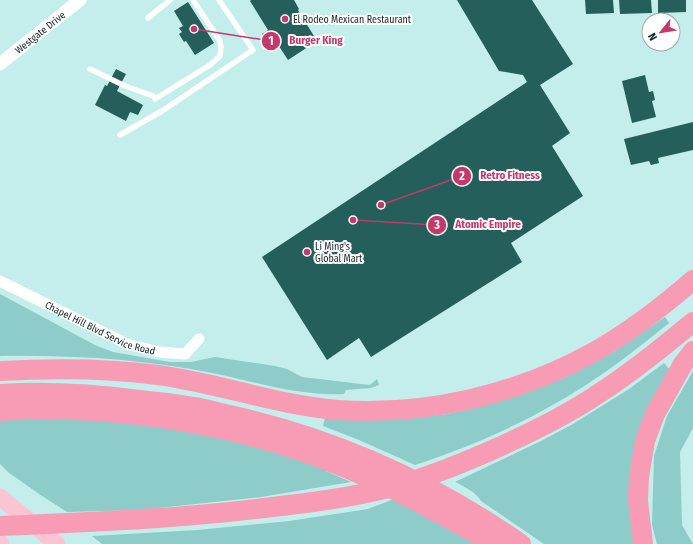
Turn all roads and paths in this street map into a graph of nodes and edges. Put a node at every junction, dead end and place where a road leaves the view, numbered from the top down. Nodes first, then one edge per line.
1 (80, 0) edge
2 (170, 0) edge
3 (193, 0) edge
4 (219, 0) edge
5 (148, 18) dead end
6 (0, 64) edge
7 (90, 69) dead end
8 (120, 135) dead end
9 (693, 280) edge
10 (0, 281) edge
11 (693, 322) edge
12 (199, 339) dead end
13 (693, 351) edge
14 (0, 371) edge
15 (0, 394) edge
16 (0, 411) edge
17 (0, 497) edge
18 (0, 526) edge
19 (57, 544) edge
20 (494, 544) edge
21 (522, 544) edge
22 (643, 544) edge

1 - 6 street, Westgate Drive
2 - 5 lane
3 - 7 lane
4 - 8 lane
9 - 14 highway
10 - 12 street, Chapel Hill Blvd Service Road
11 - 18 highway
13 - 22 highway
15 - 21 highway
16 - 20 highway
17 - 19 main road

